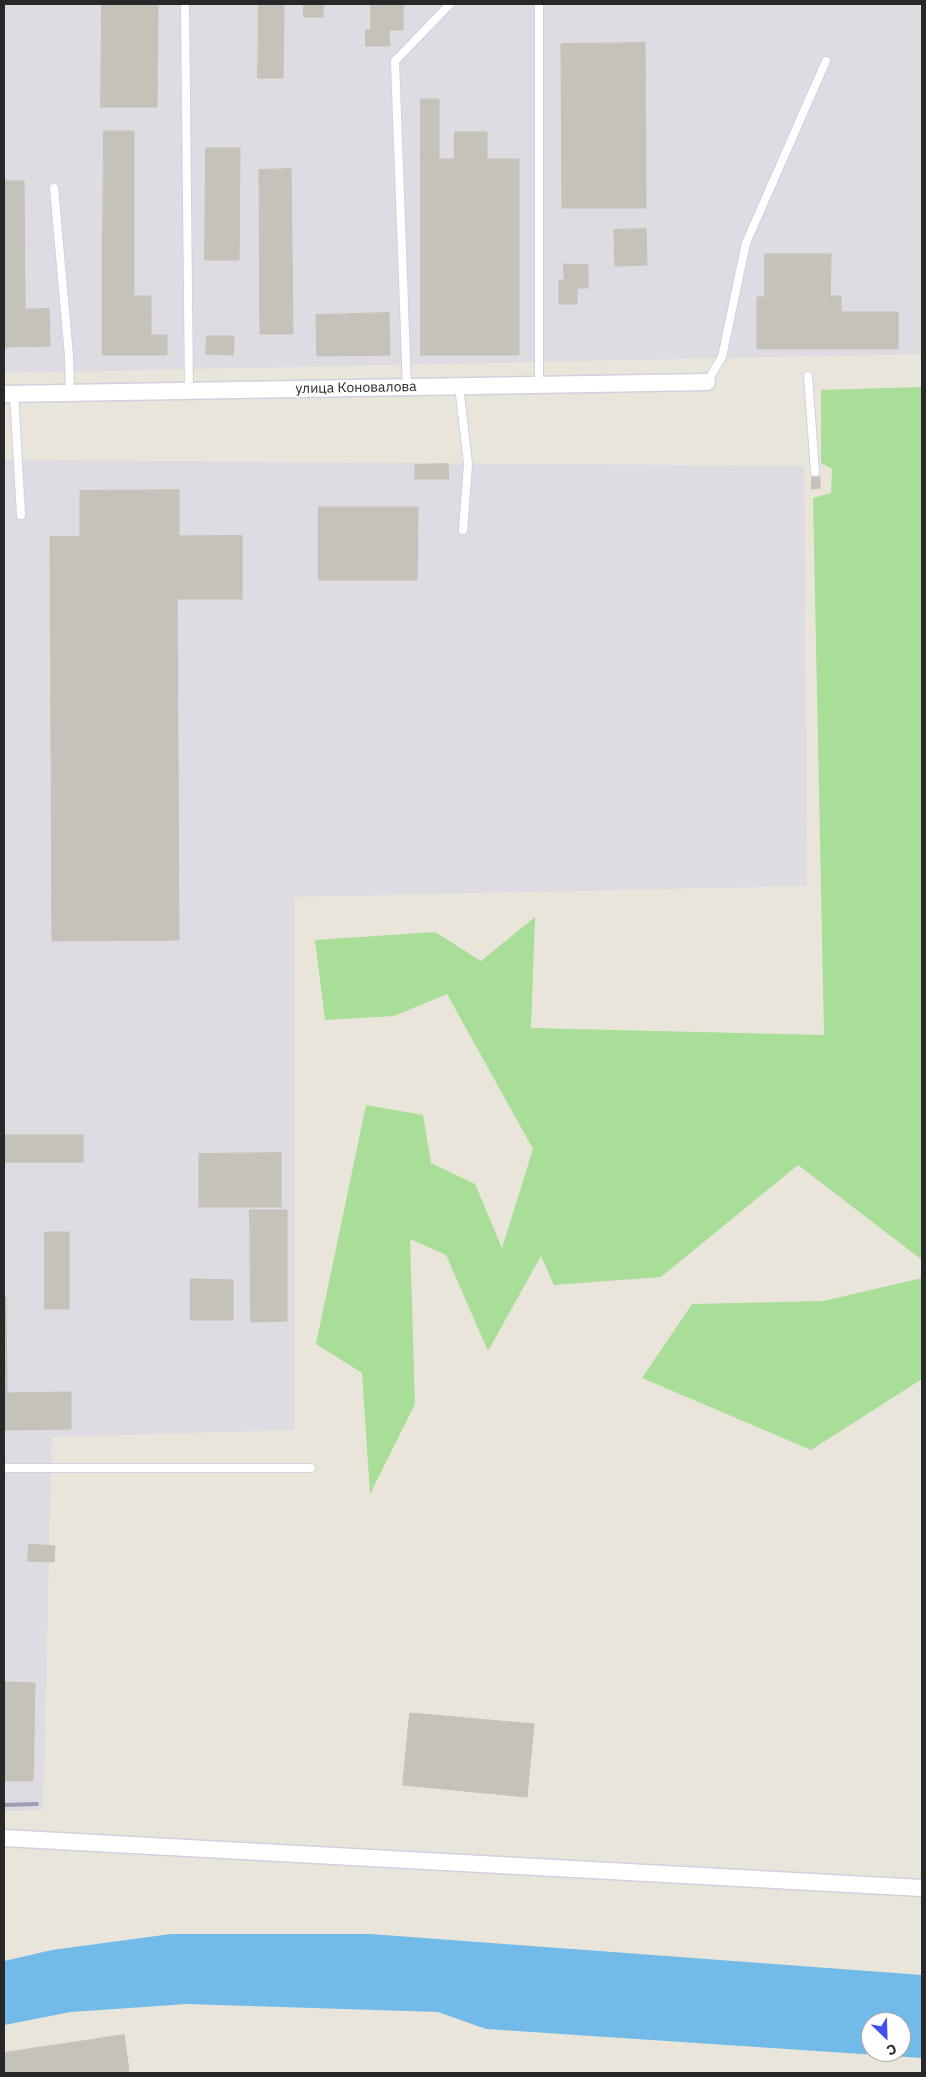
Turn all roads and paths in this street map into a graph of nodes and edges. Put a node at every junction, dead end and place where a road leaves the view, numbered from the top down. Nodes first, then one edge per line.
1 (450, 4) edge
2 (538, 4) edge
3 (186, 8) dead end
4 (826, 61) dead end
5 (54, 188) dead end
6 (808, 376) dead end
7 (707, 382) joint
8 (539, 385) junction
9 (459, 386) junction
10 (407, 387) junction
11 (189, 391) junction
12 (70, 393) junction
13 (9, 394) edge
14 (815, 472) dead end
15 (21, 515) dead end
16 (463, 530) dead end
17 (4, 1468) edge
18 (311, 1468) dead end
19 (4, 1838) edge
20 (922, 1888) edge

1 - 10 lane
2 - 8 lane
3 - 11 lane
4 - 7 lane
5 - 12 lane
6 - 14 lane
7 - 8 street, улица Коновалова
8 - 9 street, улица Коновалова
9 - 10 street, улица Коновалова
9 - 16 lane
10 - 11 street, улица Коновалова
11 - 12 street, улица Коновалова
12 - 13 street, улица Коновалова
13 - 15 lane
17 - 18 lane
19 - 20 street

